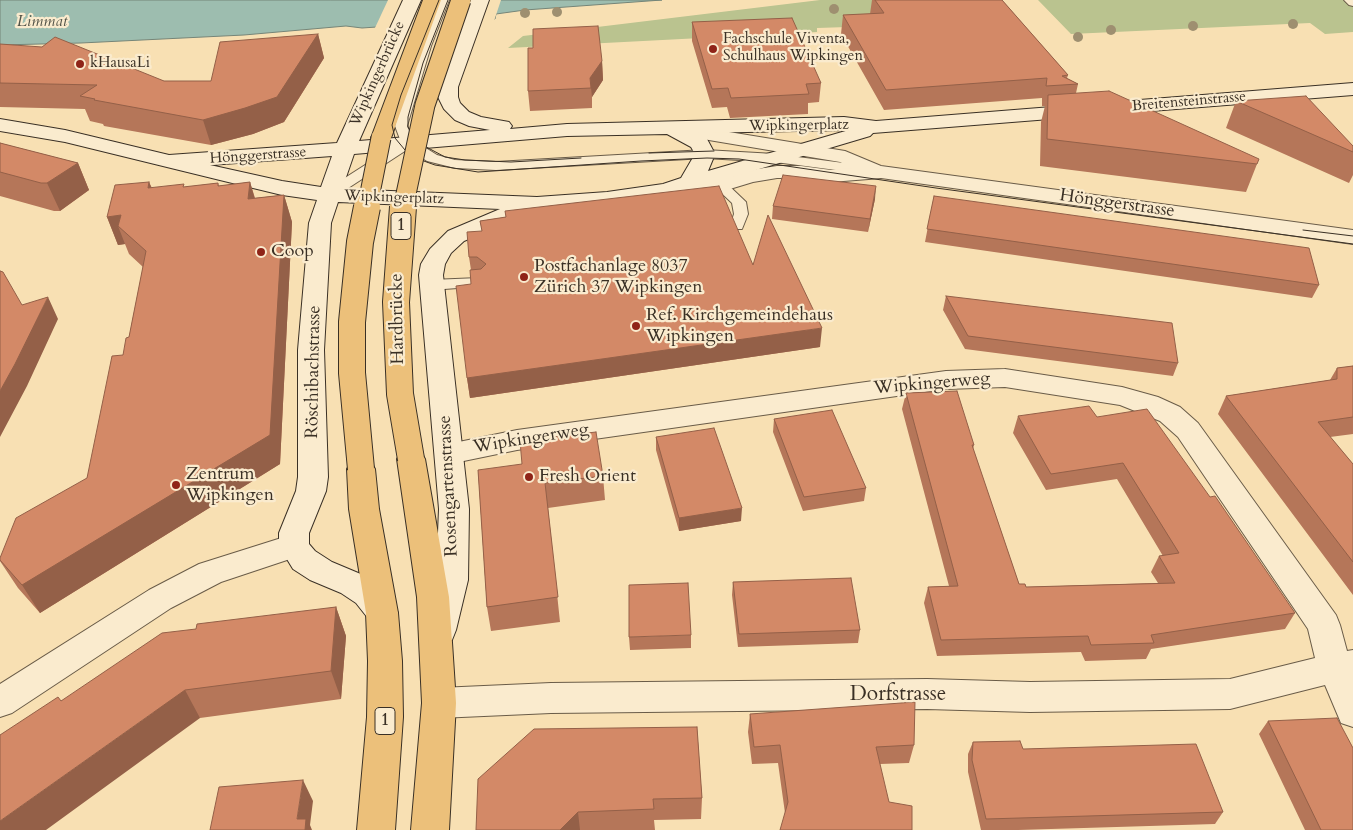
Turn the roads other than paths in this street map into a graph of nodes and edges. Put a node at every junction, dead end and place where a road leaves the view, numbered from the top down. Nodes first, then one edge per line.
1 (412, 0) edge
2 (432, 0) edge
3 (444, 0) edge
4 (461, 0) edge
5 (480, 0) edge
6 (1349, 0) edge
7 (1353, 3) edge
8 (1353, 89) edge
9 (0, 125) edge
10 (876, 127) junction
11 (674, 129) junction
12 (567, 130) junction
13 (408, 143) junction
14 (345, 149) junction
15 (802, 150) junction
16 (705, 154) junction
17 (775, 158) junction
18 (171, 161) junction
19 (881, 172) junction
20 (688, 184) junction
21 (720, 185) junction
22 (328, 195) junction
23 (538, 204) junction
24 (737, 226) edge
25 (1353, 237) edge
26 (479, 283) edge
27 (431, 285) junction
28 (449, 454) junction
29 (294, 546) junction
30 (382, 613) junction
31 (436, 644) junction
32 (1344, 665) edge
33 (0, 702) edge
34 (439, 703) junction
35 (1353, 712) edge
36 (376, 830) edge
37 (430, 830) edge

1 - 14 street, Wipkingerbrücke
2 - 30 main road, 1, bridge
3 - 13 lane, Wipkingerbrücke
4 - 31 main road, Hardbrücke / 1, bridge
5 - 12 street
6 - 7 lane
8 - 10 street, Breitensteinstrasse
9 - 18 street, Hönggerstrasse
10 - 11 street, Wipkingerplatz
10 - 15 street, Wipkingerplatz
11 - 12 street, Wipkingerplatz
11 - 15 street, Wipkingerplatz
11 - 16 street
12 - 13 street, Wipkingerplatz
13 - 14 street, Wipkingerplatz
13 - 16 lane
13 - 22 lane
14 - 18 street, Hönggerstrasse
14 - 22 street, Wipkingerplatz
15 - 17 street, Wipkingerplatz
15 - 19 street, Wipkingerplatz
16 - 17 lane
16 - 20 street
17 - 19 lane
17 - 20 street, Wipkingerplatz
18 - 22 street, Hönggerstrasse
19 - 21 street, Wipkingerplatz
19 - 25 street, Hönggerstrasse
20 - 21 street, Wipkingerplatz
20 - 23 street, Wipkingerplatz
21 - 24 lane
22 - 23 street, Wipkingerplatz
22 - 29 street, Röschibachstrasse
23 - 27 street, Rosengartenstrasse
26 - 27 lane
27 - 28 street, Rosengartenstrasse
28 - 31 street, Rosengartenstrasse
28 - 32 street, Wipkingerweg
29 - 30 street
29 - 33 street
30 - 36 main road, 1
31 - 34 main road, Rosengartenstrasse / 1
32 - 34 street, Dorfstrasse
32 - 35 street, Wipkingerweg
34 - 37 main road, Rosengartenstrasse / 1

